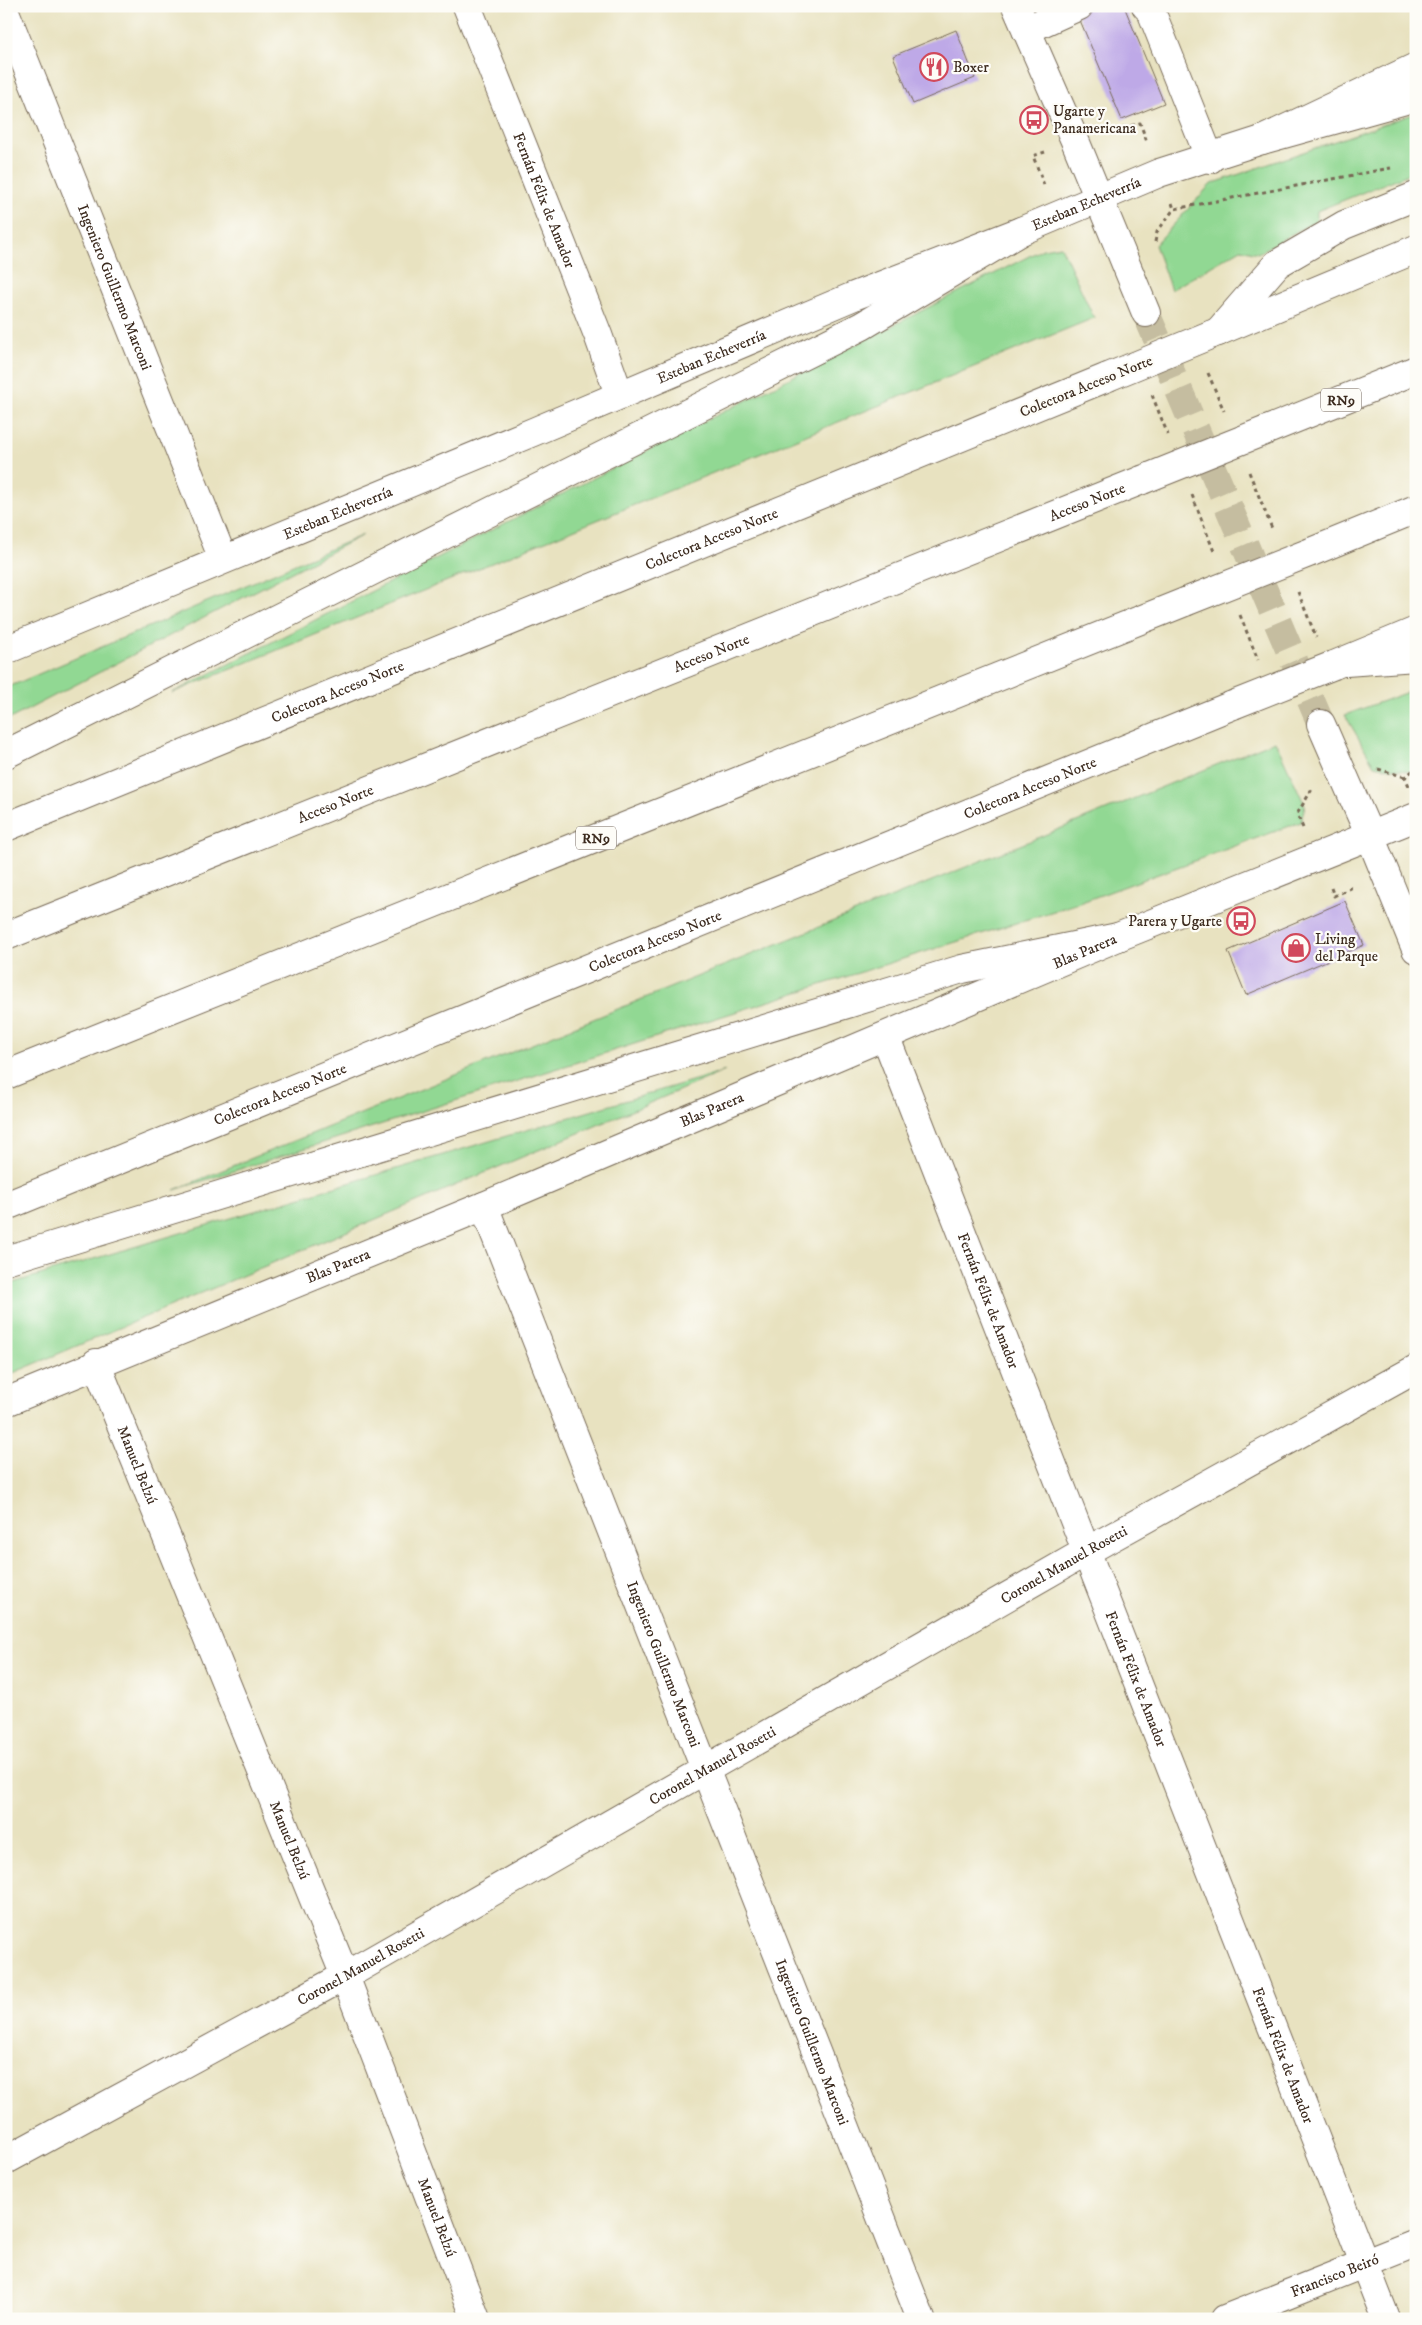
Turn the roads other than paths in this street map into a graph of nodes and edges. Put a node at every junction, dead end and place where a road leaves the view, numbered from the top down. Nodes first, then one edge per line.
1 (467, 6) edge
2 (1079, 6) edge
3 (1146, 6) edge
4 (6, 14) edge
5 (1021, 18) edge
6 (1416, 66) edge
7 (1416, 97) edge
8 (1262, 140) junction
9 (1210, 159) junction
10 (1416, 196) edge
11 (1100, 198) junction
12 (1021, 231) junction
13 (1416, 249) edge
14 (1146, 313) tunnel mouth
15 (1214, 333) junction
16 (1416, 370) edge
17 (618, 394) junction
18 (1416, 509) edge
19 (223, 559) junction
20 (1416, 631) edge
21 (6, 650) edge
22 (1416, 657) edge
23 (1332, 658) junction
24 (1320, 724) tunnel mouth
25 (6, 754) edge
26 (1416, 817) edge
27 (6, 827) edge
28 (1370, 836) junction
29 (6, 936) edge
30 (1118, 938) junction
31 (1416, 949) edge
32 (886, 1038) junction
33 (6, 1075) edge
34 (6, 1206) edge
35 (484, 1206) junction
36 (6, 1260) edge
37 (96, 1364) junction
38 (1416, 1369) edge
39 (6, 1402) edge
40 (1086, 1551) junction
41 (706, 1770) junction
42 (345, 1976) junction
43 (6, 2160) edge
44 (1416, 2243) edge
45 (1365, 2265) junction
46 (476, 2319) edge
47 (921, 2319) edge
48 (1225, 2319) edge
49 (1386, 2319) edge

1 - 17 main road, Fernán Félix de Amador
2 - 5 main road
3 - 9 main road
4 - 19 main road, Ingeniero Guillermo Marconi
5 - 11 main road
6 - 8 main road, Esteban Echeverría
7 - 8 main road
8 - 9 main road, Esteban Echeverría
9 - 11 main road, Esteban Echeverría
10 - 15 main road
11 - 12 main road, Esteban Echeverría
11 - 14 main road
12 - 17 main road, Esteban Echeverría
12 - 25 main road
13 - 15 main road, Colectora Acceso Norte
15 - 27 main road, Colectora Acceso Norte, bridge
16 - 29 main road, Acceso Norte / RN9, bridge
17 - 19 main road, Esteban Echeverría
18 - 33 main road, RN9, bridge
19 - 21 main road, Esteban Echeverría
20 - 23 main road, Colectora Acceso Norte
22 - 23 main road
23 - 34 main road, Colectora Acceso Norte, bridge
24 - 28 main road
26 - 28 main road, Blas Parera
28 - 30 main road, Blas Parera
28 - 31 main road
30 - 32 main road, Blas Parera
30 - 36 main road
32 - 35 main road, Blas Parera
32 - 40 main road, Fernán Félix de Amador
35 - 37 main road, Blas Parera
35 - 41 main road, Ingeniero Guillermo Marconi
37 - 39 main road, Blas Parera
37 - 42 main road, Manuel Belzú
38 - 40 main road, Coronel Manuel Rosetti
40 - 41 main road, Coronel Manuel Rosetti
40 - 45 main road, Fernán Félix de Amador
41 - 42 main road, Coronel Manuel Rosetti
41 - 47 main road, Ingeniero Guillermo Marconi
42 - 43 main road, Coronel Manuel Rosetti
42 - 46 main road, Manuel Belzú
44 - 45 main road, Francisco Beiró
45 - 48 main road, Francisco Beiró
45 - 49 main road, Fernán Félix de Amador

